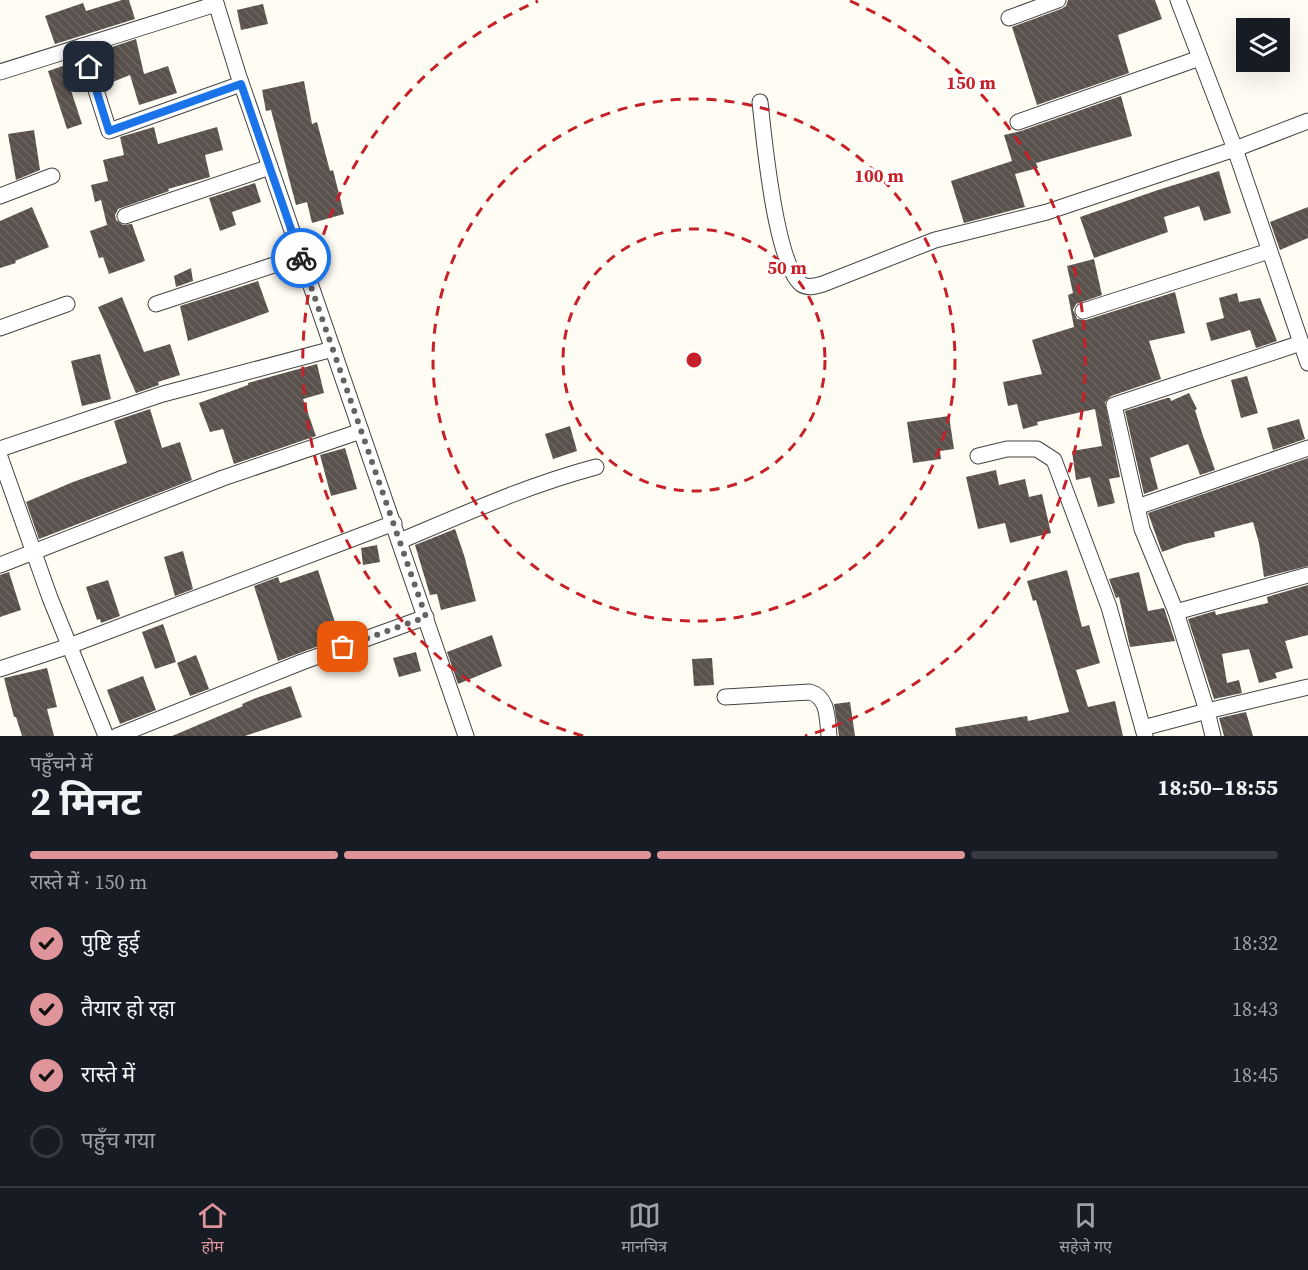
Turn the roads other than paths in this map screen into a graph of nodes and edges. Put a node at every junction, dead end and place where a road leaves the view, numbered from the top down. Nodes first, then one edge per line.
1 (1058, 0) edge
2 (1178, 0) edge
3 (215, 2) edge
4 (1008, 18) dead end
5 (82, 46) junction
6 (1200, 58) junction
7 (0, 72) edge
8 (241, 84) junction
9 (760, 102) dead end
10 (1308, 121) edge
11 (1018, 122) dead end
12 (1235, 149) junction
13 (270, 167) junction
14 (52, 176) dead end
15 (0, 196) edge
16 (125, 216) dead end
17 (1269, 251) junction
18 (301, 256) junction
19 (67, 304) dead end
20 (156, 304) dead end
21 (1083, 311) dead end
22 (0, 328) edge
23 (1300, 343) junction
24 (333, 349) junction
25 (1308, 363) edge
26 (362, 431) junction
27 (1308, 448) edge
28 (0, 449) edge
29 (978, 456) dead end
30 (0, 457) edge
31 (596, 467) dead end
32 (1137, 507) junction
33 (394, 524) junction
34 (400, 541) junction
35 (34, 552) junction
36 (0, 565) edge
37 (1308, 575) edge
38 (1176, 612) junction
39 (426, 617) junction
40 (69, 646) junction
41 (0, 669) edge
42 (1308, 687) edge
43 (725, 697) dead end
44 (1207, 711) junction
45 (1144, 732) edge
46 (106, 736) edge
47 (117, 736) edge
48 (466, 736) edge
49 (829, 736) edge
50 (1213, 736) edge

1 - 4 street
2 - 6 street
3 - 5 street
3 - 8 street
5 - 7 street
5 - 8 street
6 - 11 street
6 - 12 street
8 - 13 street
9 - 12 street
10 - 12 street
12 - 17 street
13 - 16 street
13 - 18 street
14 - 15 street
17 - 21 street
17 - 23 street
18 - 20 street
18 - 24 street
19 - 22 street
23 - 25 street
23 - 32 street
24 - 26 street
24 - 28 street
26 - 33 street
26 - 35 street
27 - 32 street
29 - 45 street
30 - 35 street
31 - 34 street
32 - 38 street
33 - 34 street
33 - 40 street
34 - 39 street
35 - 36 street
35 - 40 street
37 - 38 street
38 - 44 street
39 - 47 street
39 - 48 street
40 - 41 street
40 - 46 street
42 - 44 street
43 - 49 street
44 - 45 street
44 - 50 street

